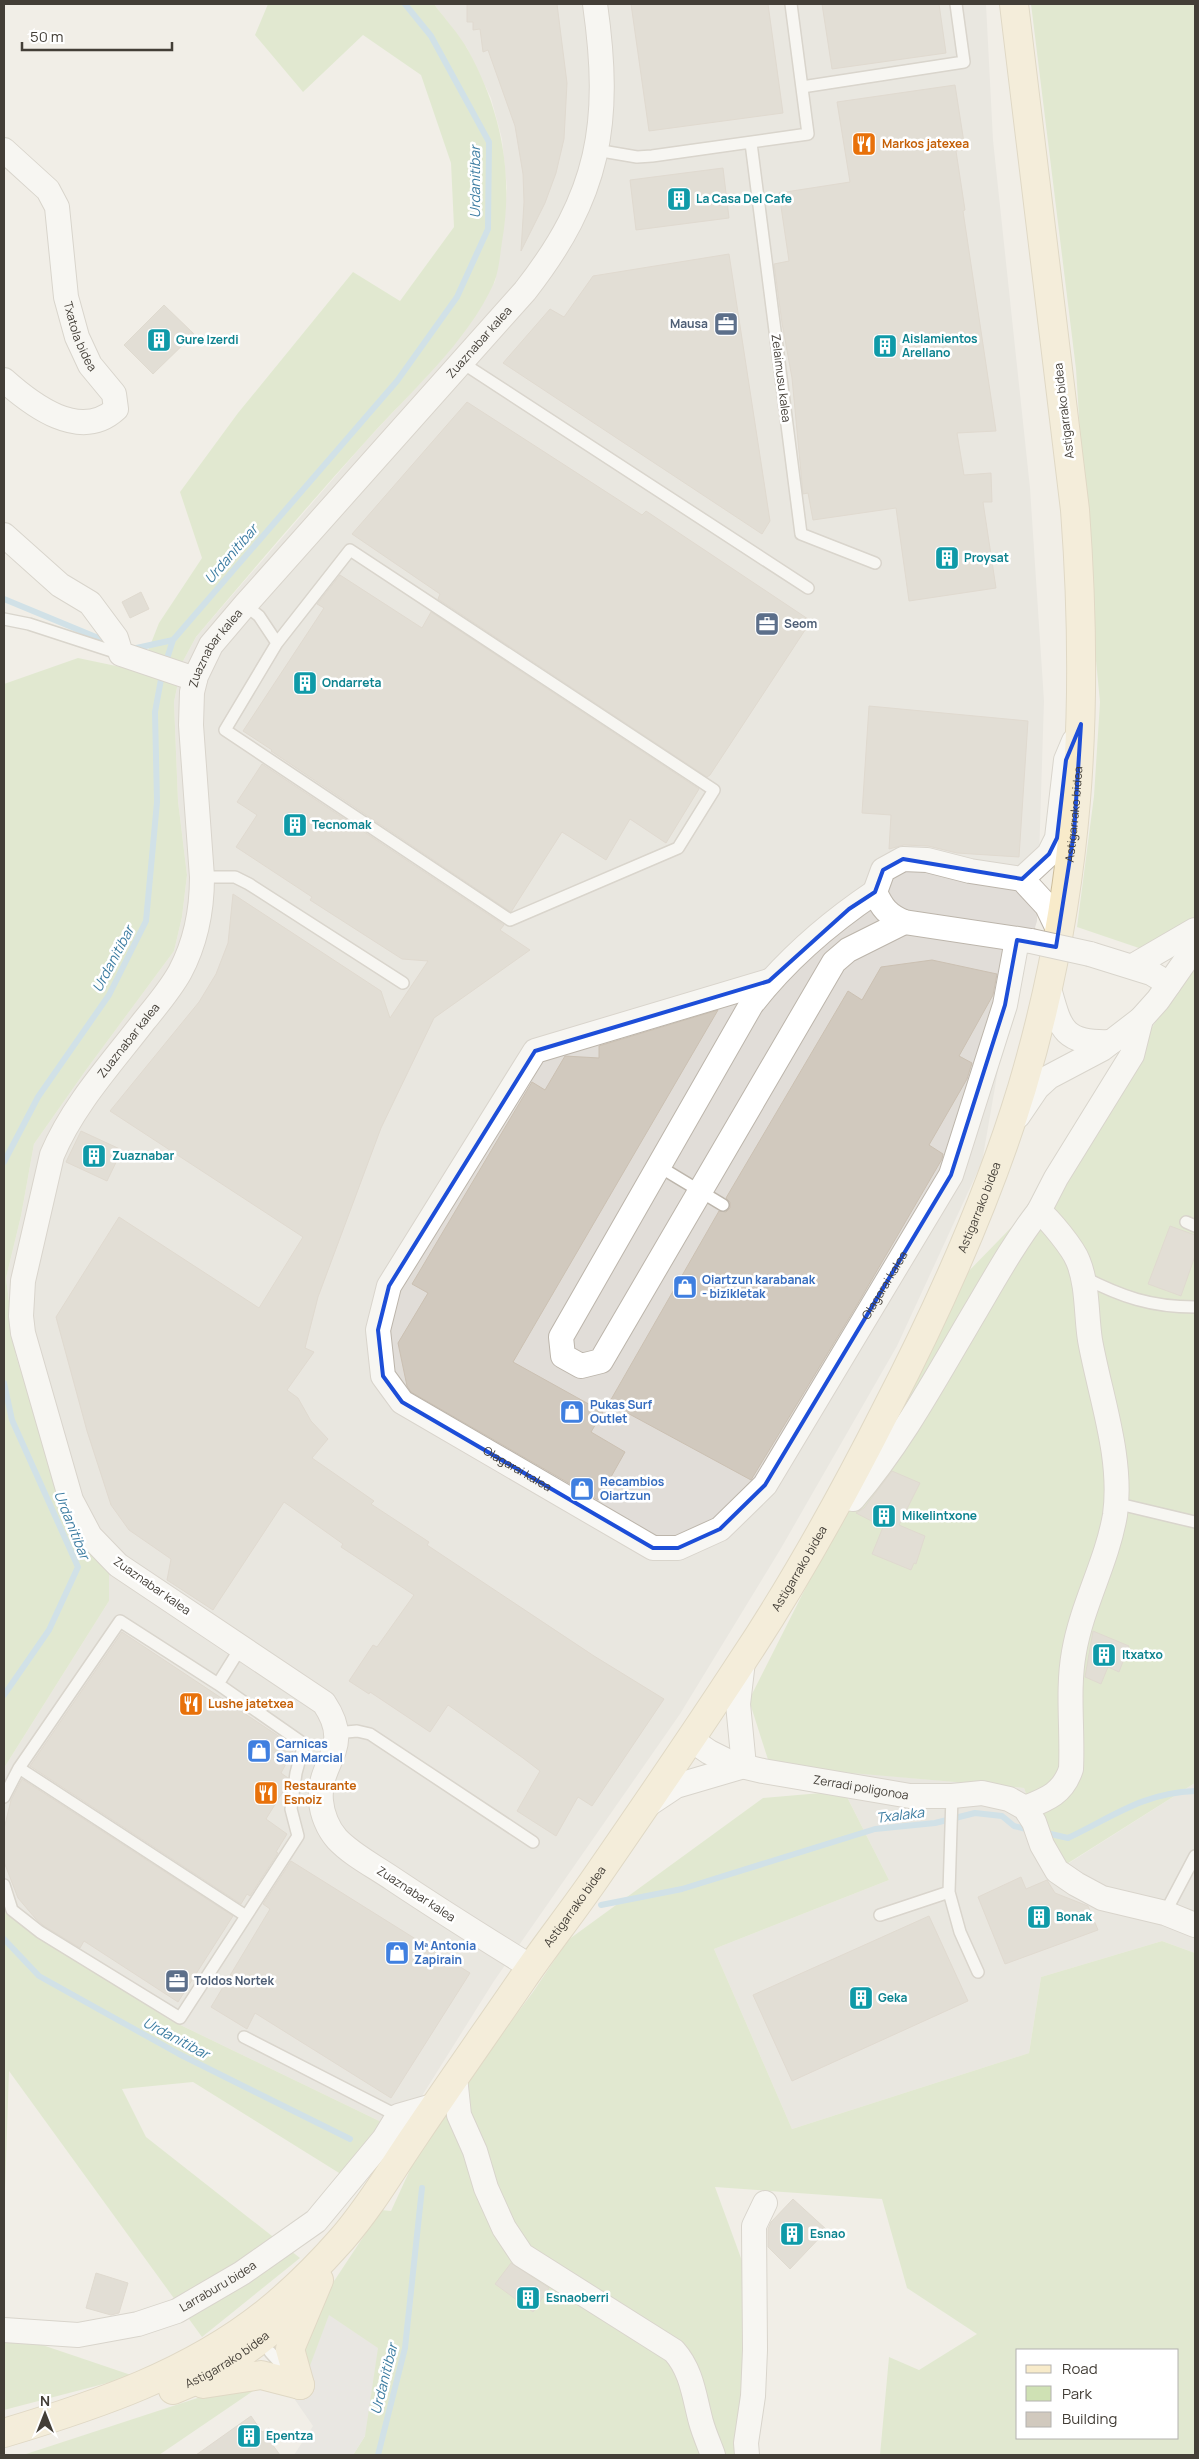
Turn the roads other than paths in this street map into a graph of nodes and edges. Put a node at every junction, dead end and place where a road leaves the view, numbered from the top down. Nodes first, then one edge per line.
1 (595, 4) edge
2 (791, 4) edge
3 (956, 4) edge
4 (1014, 4) edge
5 (802, 87) junction
6 (751, 143) junction
7 (4, 150) edge
8 (596, 150) junction
9 (461, 362) junction
10 (4, 380) edge
11 (4, 535) edge
12 (875, 563) dead end
13 (808, 588) dead end
14 (245, 605) junction
15 (4, 619) edge
16 (277, 643) junction
17 (121, 654) junction
18 (188, 676) junction
19 (1081, 724) junction
20 (202, 877) junction
21 (1022, 879) junction
22 (875, 892) junction
23 (904, 922) junction
24 (1195, 930) edge
25 (1060, 931) junction
26 (1024, 940) junction
27 (1195, 947) edge
28 (1133, 966) junction
29 (775, 977) junction
30 (404, 984) dead end
31 (1169, 984) junction
32 (1048, 985) junction
33 (814, 994) junction
34 (1141, 1019) junction
35 (1111, 1042) junction
36 (1008, 1130) junction
37 (660, 1167) junction
38 (700, 1191) junction
39 (723, 1205) dead end
40 (1040, 1211) junction
41 (1082, 1276) junction
42 (1195, 1307) edge
43 (841, 1496) junction
44 (1115, 1503) junction
45 (1195, 1522) edge
46 (238, 1652) junction
47 (743, 1661) junction
48 (218, 1684) junction
49 (690, 1739) junction
50 (336, 1740) junction
51 (744, 1766) junction
52 (19, 1768) junction
53 (4, 1797) edge
54 (952, 1803) junction
55 (644, 1808) junction
56 (1030, 1815) junction
57 (532, 1842) dead end
58 (1195, 1856) edge
59 (4, 1885) edge
60 (949, 1892) junction
61 (1165, 1913) junction
62 (880, 1915) dead end
63 (246, 1916) junction
64 (1195, 1925) edge
65 (531, 1967) junction
66 (978, 1972) dead end
67 (244, 2037) dead end
68 (455, 2077) junction
69 (436, 2105) junction
70 (398, 2116) junction
71 (335, 2198) junction
72 (765, 2203) dead end
73 (360, 2215) junction
74 (311, 2279) junction
75 (4, 2330) edge
76 (226, 2341) junction
77 (265, 2347) junction
78 (300, 2385) junction
79 (174, 2389) junction
80 (71, 2412) junction
81 (4, 2433) edge
82 (712, 2455) edge
83 (747, 2455) edge

1 - 8 street, Zuaznabar kalea
2 - 5 lane
3 - 5 lane
4 - 19 main road, Astigarrako bidea
5 - 6 lane
6 - 8 lane
6 - 12 lane, Zelaimusu kalea
7 - 10 street, Txatola bidea
8 - 9 street, Zuaznabar kalea
9 - 13 lane
9 - 14 street, Zuaznabar kalea
11 - 17 street
14 - 16 lane
14 - 18 street, Zuaznabar kalea
15 - 17 lane
16 - 16 lane
17 - 18 street
18 - 20 street, Zuaznabar kalea
19 - 21 street
19 - 25 main road, Astigarrako bidea
20 - 30 lane
20 - 46 street, Zuaznabar kalea
21 - 22 street
21 - 25 street
22 - 23 street
22 - 29 street, Olagarai kalea
23 - 26 street
23 - 33 street, Olagarai kalea
24 - 28 street
25 - 32 main road, Astigarrako bidea
26 - 28 street, bridge
26 - 29 street, Olagarai kalea
27 - 31 street
28 - 31 street
29 - 33 street
29 - 37 street, Olagarai kalea
31 - 34 street
32 - 35 street
32 - 36 main road, Astigarrako bidea
33 - 38 street, Olagarai kalea
34 - 35 street
34 - 40 street
35 - 36 street
36 - 43 main road, Astigarrako bidea
37 - 38 lane
37 - 38 street, Olagarai kalea
38 - 39 lane
40 - 41 street
40 - 43 street
41 - 42 lane
41 - 44 street
43 - 47 main road, Astigarrako bidea
44 - 45 lane
44 - 56 street
46 - 48 lane
46 - 50 street, Zuaznabar kalea
47 - 49 main road, Astigarrako bidea
47 - 51 street
48 - 52 lane
48 - 63 lane
49 - 51 street, Zerradi poligonoa
49 - 55 main road, Astigarrako bidea
50 - 57 lane
50 - 65 street, Zuaznabar kalea
51 - 54 street, Zerradi poligonoa
51 - 55 street
52 - 53 lane
52 - 63 lane
54 - 56 street, Zerradi poligonoa
54 - 60 lane
55 - 65 main road, Astigarrako bidea
56 - 61 street
58 - 61 lane
59 - 63 lane
60 - 62 lane
60 - 66 lane
61 - 64 street
65 - 68 main road, Astigarrako bidea
67 - 70 lane
68 - 69 main road, Astigarrako bidea
68 - 82 street
69 - 70 street
69 - 73 main road, Astigarrako bidea
70 - 71 street, Larraburu bidea
71 - 73 street
71 - 75 street, Larraburu bidea
72 - 83 street
73 - 74 main road, Astigarrako bidea
74 - 76 main road, Astigarrako bidea
74 - 77 main road, Astigarrako bidea
74 - 78 main road
76 - 77 main road
76 - 80 main road, Astigarrako bidea
77 - 78 lane
77 - 79 main road, Astigarrako bidea
78 - 79 main road
79 - 80 main road, Astigarrako bidea
80 - 81 main road, Astigarrako bidea

